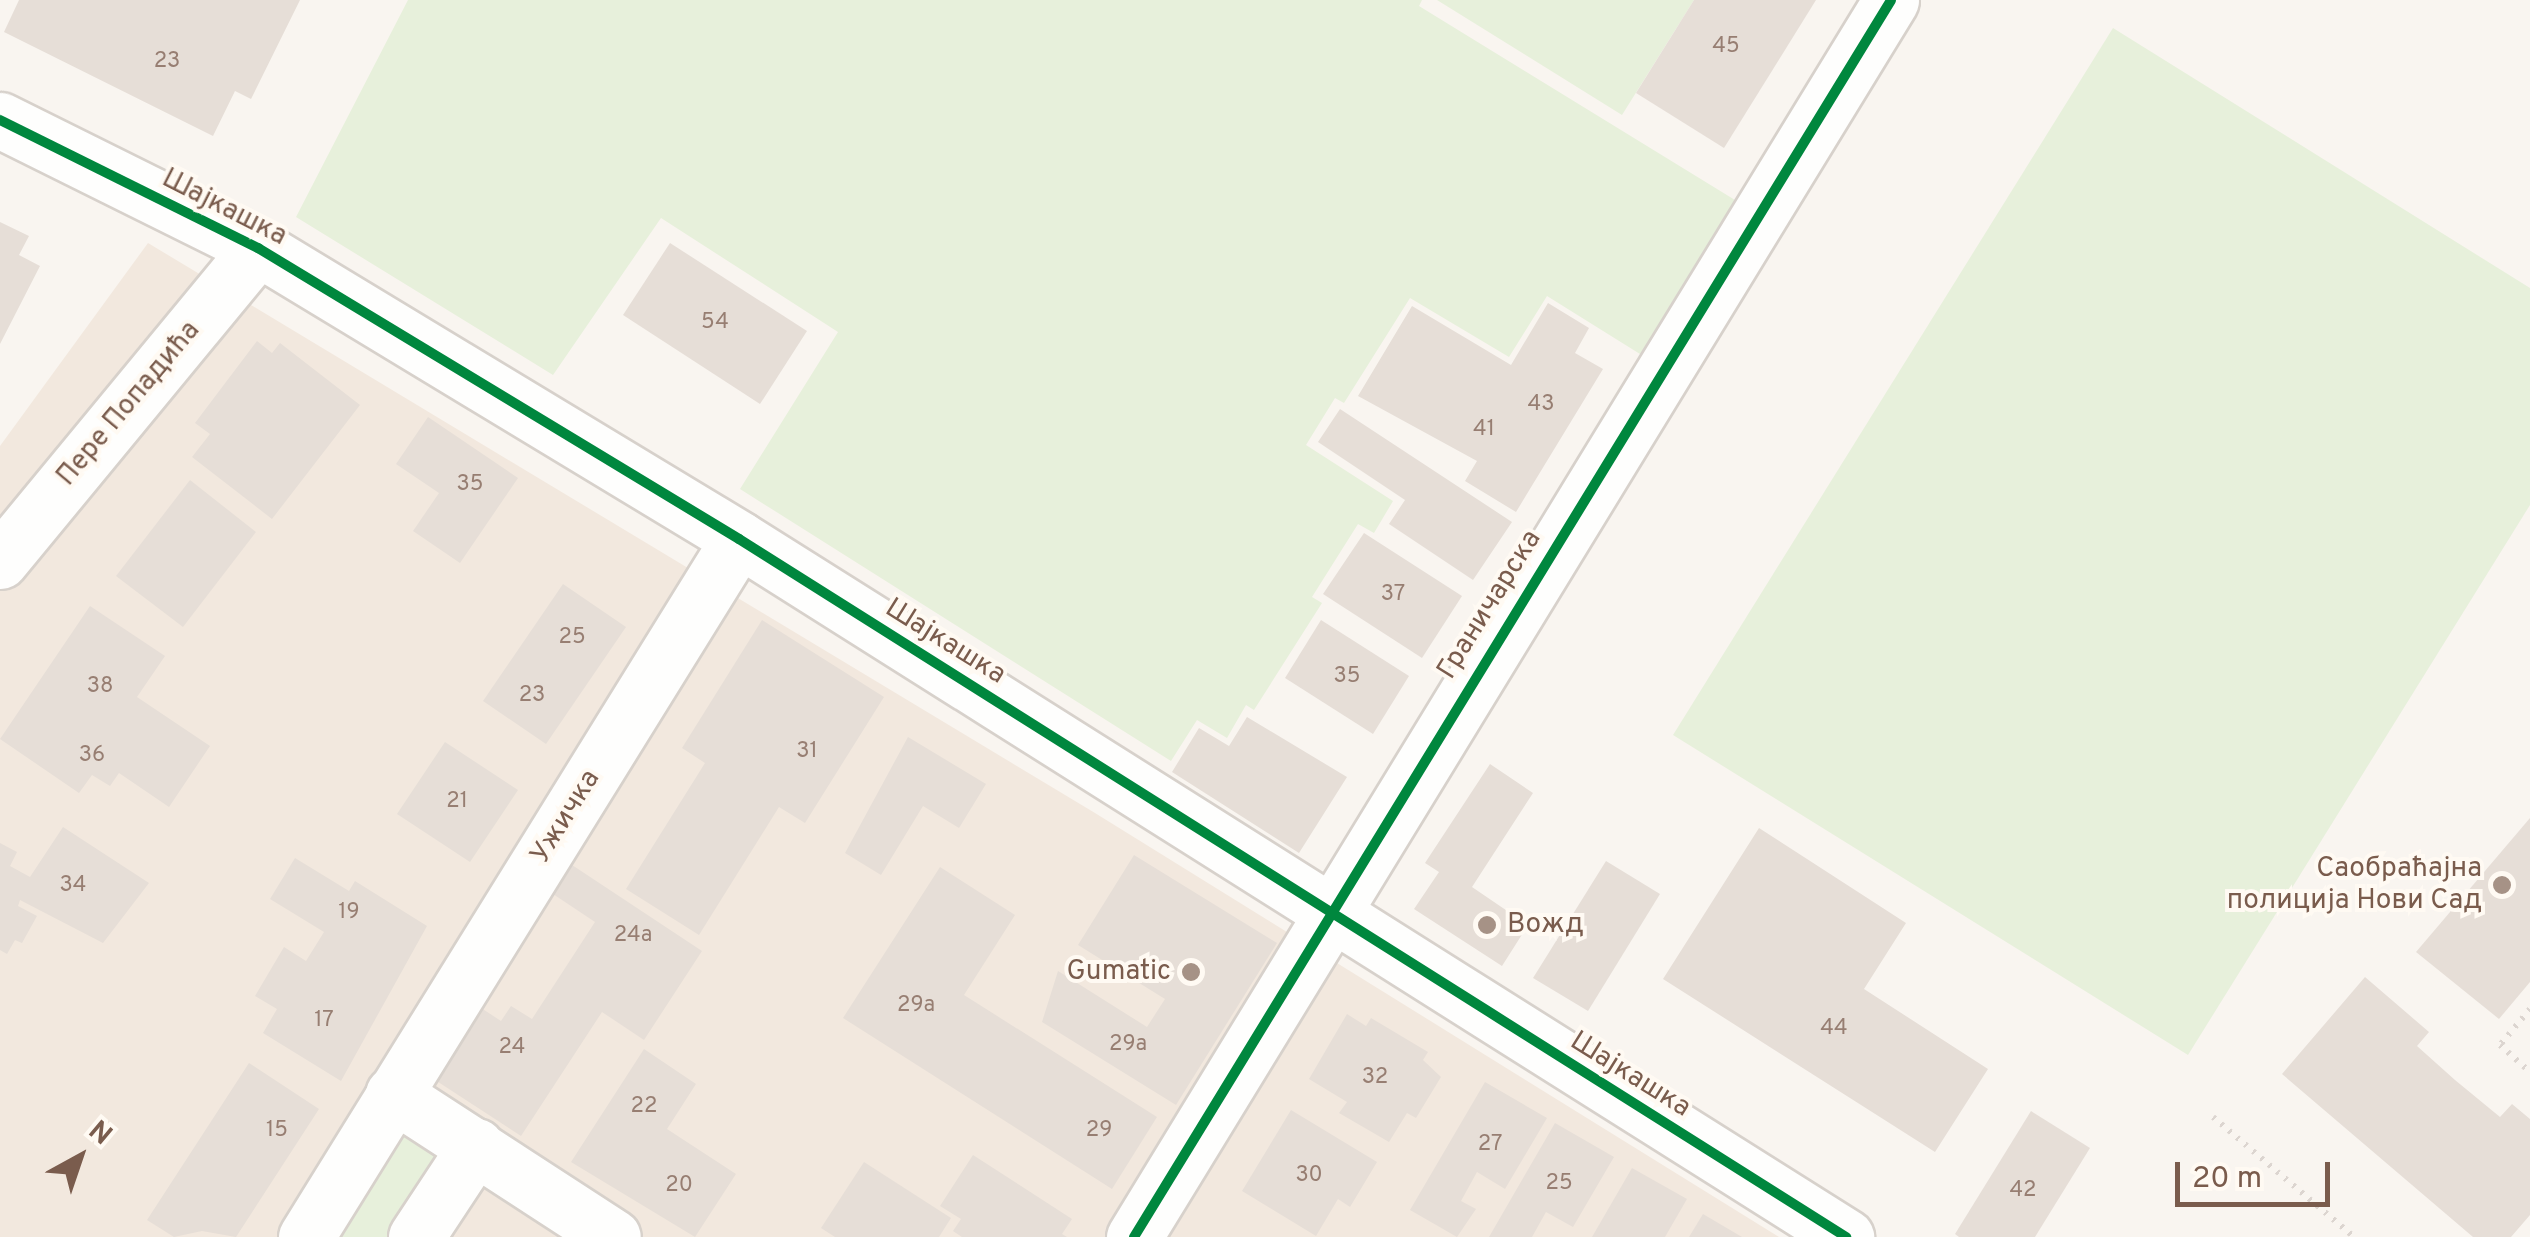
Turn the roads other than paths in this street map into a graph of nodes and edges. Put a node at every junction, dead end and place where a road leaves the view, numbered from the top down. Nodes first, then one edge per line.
1 (1890, 0) edge
2 (0, 120) edge
3 (258, 248) junction
4 (739, 539) junction
5 (0, 560) edge
6 (1328, 910) junction
7 (394, 1094) junction
8 (476, 1146) junction
9 (306, 1237) edge
10 (416, 1237) edge
11 (612, 1237) edge
12 (1134, 1237) edge
13 (1846, 1237) edge

1 - 6 street, Граничарска
2 - 3 street, Шајкашка
3 - 4 street, Шајкашка
3 - 5 street, Пере Попадића
4 - 6 street, Шајкашка
4 - 7 street, Ужичка
6 - 12 street, Граничарска
6 - 13 street, Шајкашка
7 - 8 street
7 - 9 street, Ужичка
8 - 10 street
8 - 11 street

